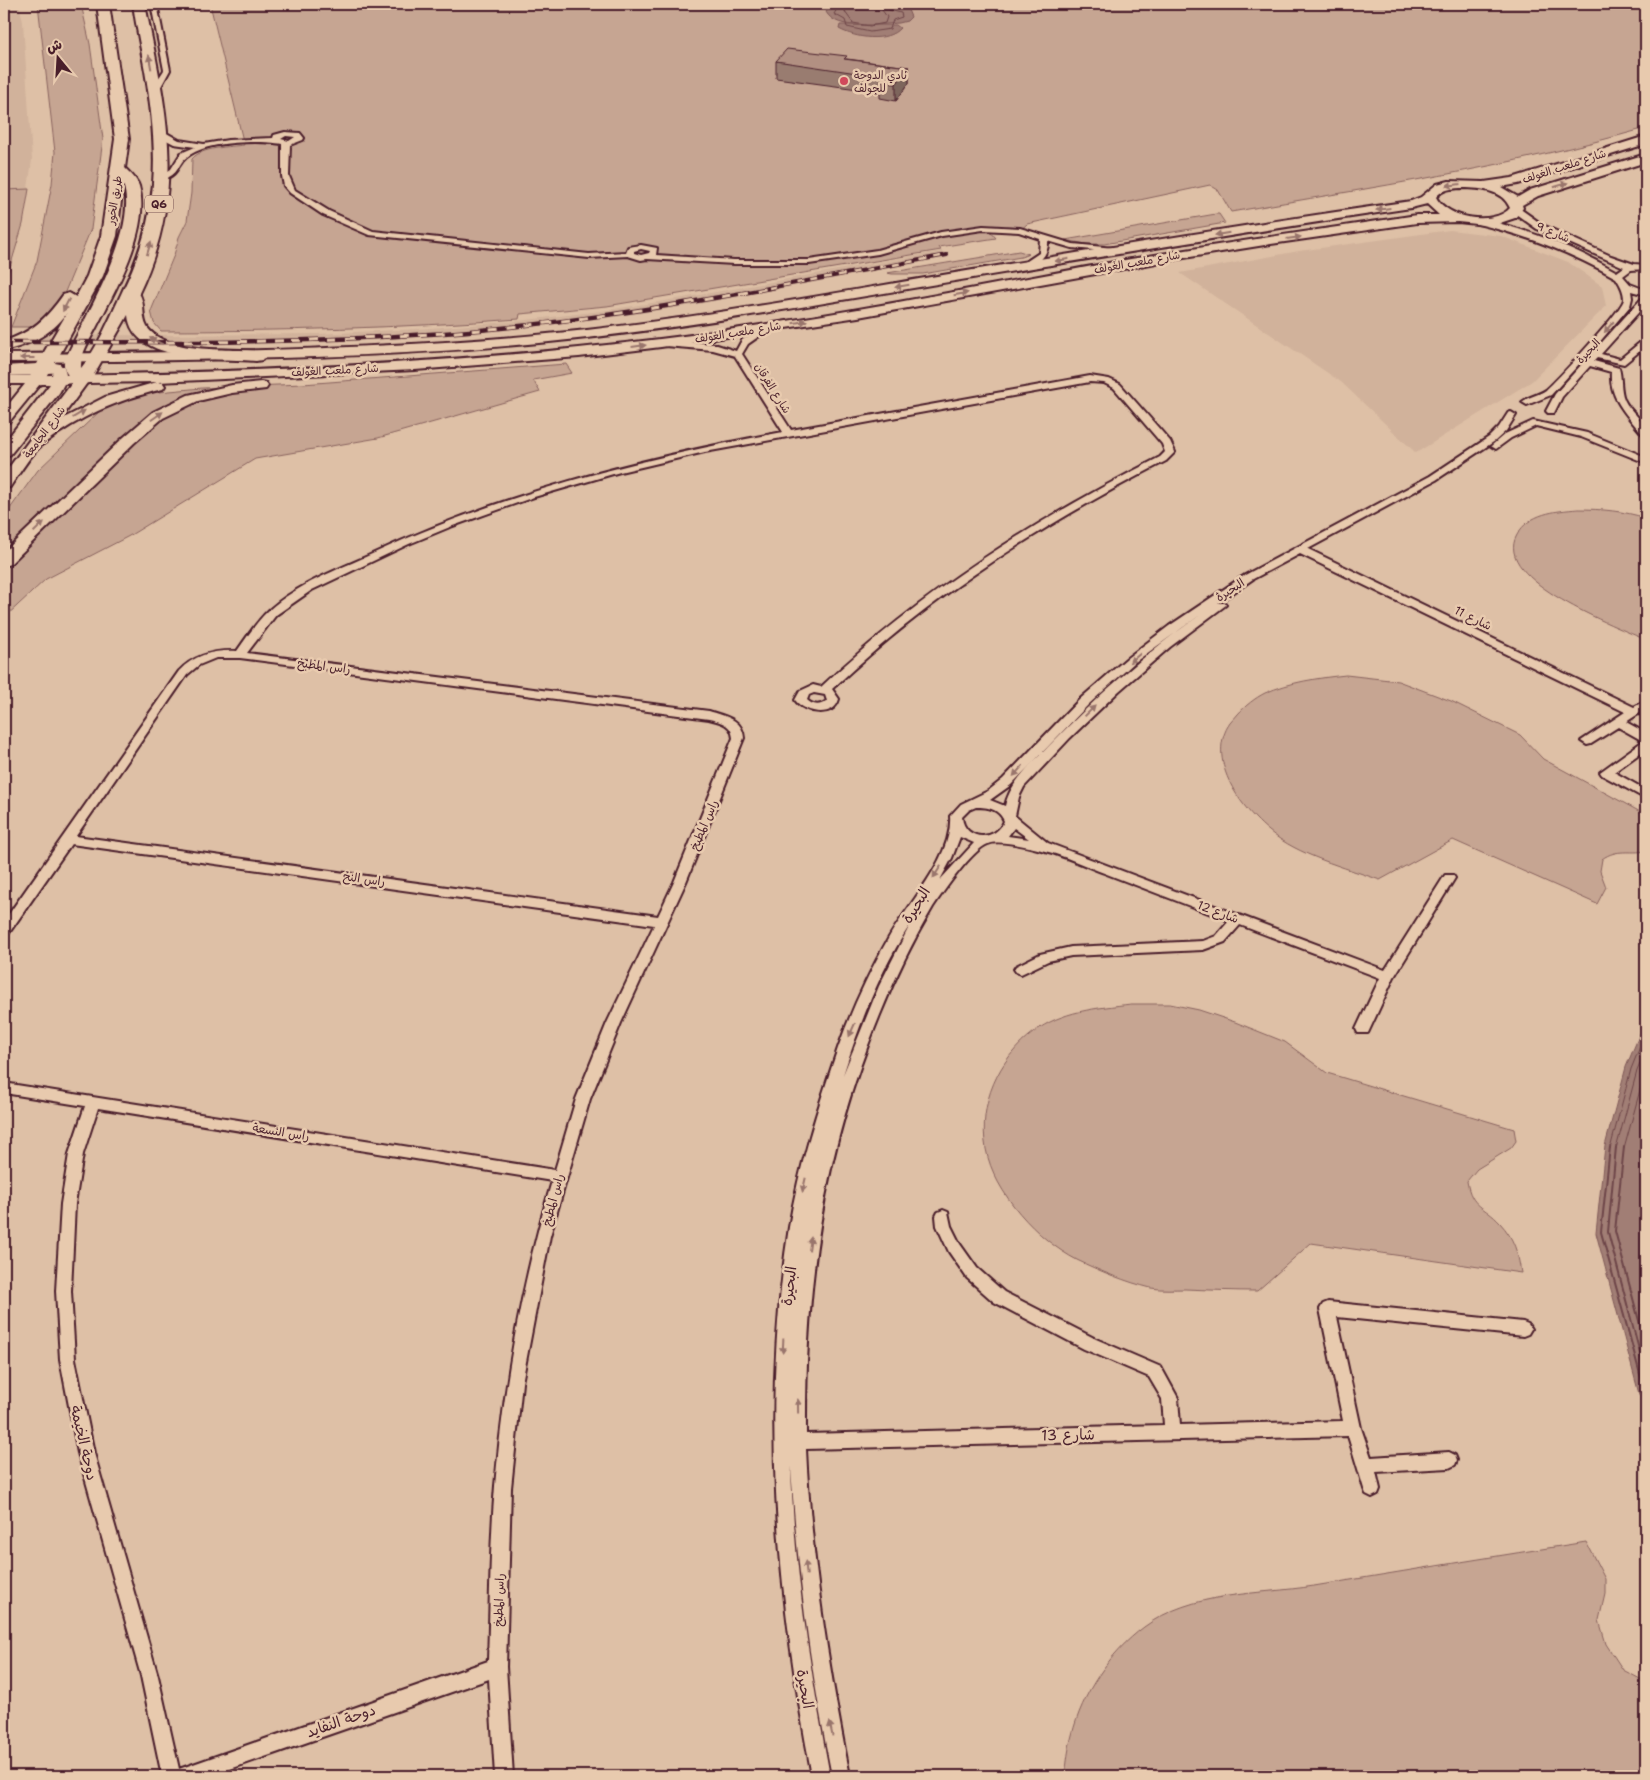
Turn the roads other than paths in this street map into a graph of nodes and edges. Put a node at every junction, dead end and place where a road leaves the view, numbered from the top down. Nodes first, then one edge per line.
1 (104, 4) edge
2 (139, 4) edge
3 (154, 4) edge
4 (155, 90) junction
5 (160, 133) junction
6 (276, 140) junction
7 (1646, 140) edge
8 (286, 143) junction
9 (206, 146) junction
10 (1646, 158) edge
11 (119, 169) junction
12 (162, 178) junction
13 (1480, 185) junction
14 (1430, 197) junction
15 (1516, 206) junction
16 (1470, 220) junction
17 (109, 236) junction
18 (1044, 238) junction
19 (1132, 248) junction
20 (1608, 258) junction
21 (1597, 264) junction
22 (1642, 266) edge
23 (1023, 267) junction
24 (1619, 276) junction
25 (1625, 285) junction
26 (130, 293) junction
27 (1646, 293) edge
28 (1646, 299) edge
29 (676, 323) junction
30 (765, 328) junction
31 (1646, 342) edge
32 (665, 343) junction
33 (4, 346) edge
34 (1587, 352) junction
35 (738, 354) junction
36 (1597, 355) junction
37 (256, 356) junction
38 (4, 358) edge
39 (1580, 360) junction
40 (1590, 363) junction
41 (1618, 366) junction
42 (66, 368) junction
43 (4, 370) edge
44 (335, 370) junction
45 (289, 373) junction
46 (4, 380) edge
47 (1517, 407) junction
48 (1552, 413) junction
49 (4, 419) edge
50 (1536, 424) junction
51 (1646, 433) edge
52 (789, 434) junction
53 (1584, 435) junction
54 (38, 441) junction
55 (4, 453) edge
56 (1646, 460) edge
57 (4, 484) edge
58 (1304, 551) junction
59 (4, 561) edge
60 (240, 655) junction
61 (824, 690) dead end
62 (1646, 704) edge
63 (1635, 712) junction
64 (1618, 722) junction
65 (1068, 726) junction
66 (1646, 738) edge
67 (1587, 741) dead end
68 (1646, 744) edge
69 (1646, 795) edge
70 (975, 803) junction
71 (1009, 817) junction
72 (958, 828) junction
73 (68, 839) junction
74 (990, 839) junction
75 (1048, 847) junction
76 (1449, 878) dead end
77 (1237, 919) junction
78 (661, 921) junction
79 (4, 930) edge
80 (1021, 969) dead end
81 (1388, 976) junction
82 (867, 1013) junction
83 (1363, 1029) dead end
84 (4, 1088) edge
85 (93, 1104) junction
86 (559, 1176) junction
87 (943, 1216) dead end
88 (1523, 1329) dead end
89 (1353, 1428) junction
90 (1172, 1432) junction
91 (790, 1442) junction
92 (1449, 1460) dead end
93 (1366, 1465) junction
94 (1372, 1489) dead end
95 (497, 1667) junction
96 (171, 1776) edge
97 (184, 1776) edge
98 (504, 1776) edge
99 (821, 1776) edge
100 (841, 1776) edge

1 - 11 highway, طريق الخور
4 -> 2 highway, Q6
3 - 4 street
4 - 5 highway, Q6
5 - 9 street
5 - 12 highway, Q6
6 - 8 street
6 - 8 street
6 - 9 street
7 - 13 main road, شارع ملعب الغولف
8 - 18 street
9 - 12 street
15 -> 10 main road, شارع ملعب الغولف
11 - 17 highway, طريق الخور
11 - 42 highway
26 -> 12 highway, Q6
13 -> 14 main road, شارع ملعب الغولف
13 - 15 main road
14 - 16 main road
14 -> 19 main road, شارع ملعب الغولف
15 - 16 main road, شارع ملعب الغولف
15 - 20 street, شارع 9
16 - 21 street, شارع 9
30 -> 16 main road, شارع ملعب الغولف
17 -> 33 highway
17 - 42 highway, طريق الخور
18 - 19 street
18 - 23 street
19 -> 23 main road, شارع ملعب الغولف
20 - 21 street
20 - 22 street, شارع 9
21 - 24 street, شارع 9
22 - 24 street
23 -> 29 main road, شارع ملعب الغولف
24 - 25 street
25 - 27 street
25 -> 34 street, البحيرة
37 -> 26 highway
26 - 42 highway, Q6
28 - 36 street, البحيرة
29 - 37 main road, شارع ملعب الغولف
29 - 42 main road
30 - 32 main road, شارع ملعب الغولف
30 - 35 street
31 - 41 street
32 - 35 street
44 -> 32 main road, شارع ملعب الغولف
34 - 36 street
34 - 39 street, البحيرة
35 - 52 street, شارع الفرقان
36 - 40 street, البحيرة
36 - 41 street
37 - 42 main road, شارع ملعب الغولف
42 -> 38 main road, شارع ملعب الغولف
39 - 40 street
39 - 47 street, البحيرة
40 - 41 street
40 - 48 street, البحيرة
41 - 51 street
42 - 43 highway
42 - 45 main road, شارع ملعب الغولف
42 - 46 main road, شارع ملعب الغولف
42 - 49 main road
42 - 54 main road, شارع الجامعة
42 - 55 main road
44 - 45 main road, شارع ملعب الغولف
59 -> 44 main road
54 -> 45 main road
47 - 48 street
47 - 50 street
47 - 58 street, البحيرة
48 - 50 street, البحيرة
48 - 53 street
50 - 53 street
50 - 58 street, البحيرة
52 - 60 street
52 - 61 street
53 - 56 street
54 - 57 main road, شارع الجامعة
58 - 63 street, شارع 11
58 - 65 street, البحيرة
60 - 73 street, راس المطبخ
60 - 78 street, راس المطبخ
62 - 63 street
63 - 64 street
64 - 66 street
64 - 67 street
65 -> 70 street, البحيرة
65 - 71 street, البحيرة
68 - 69 street
70 - 71 street
70 - 72 street
71 - 74 street
71 - 75 street, شارع 12
72 - 74 street
72 -> 82 street, البحيرة
73 - 78 street, راس النخ
73 - 79 street, راس المطبخ
74 - 75 street, شارع 12
74 - 82 street, البحيرة
75 - 77 street, شارع 12
76 - 81 street
77 - 80 street
77 - 81 street, شارع 12
78 - 86 street, راس المطبخ
81 - 83 street
82 - 91 street, البحيرة
84 - 85 street, راس النسعة
85 - 86 street, راس النسعة
85 - 96 street, دوحة الخيمة
86 - 95 street, راس المطبخ
87 - 90 street
88 - 89 street
89 - 90 street, شارع 13
89 - 93 street
90 - 91 street, شارع 13
91 - 99 street, البحيرة
100 -> 91 street, البحيرة
92 - 93 street
93 - 94 street
95 - 97 street, دوحة النفايد
95 - 98 street, راس المطبخ

